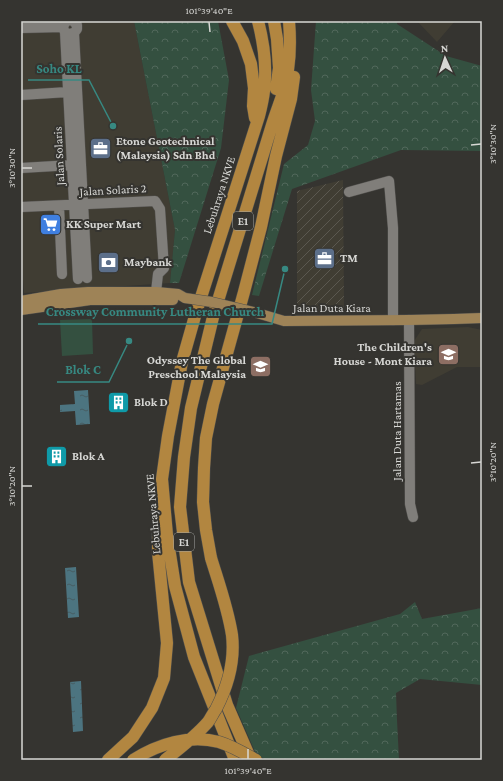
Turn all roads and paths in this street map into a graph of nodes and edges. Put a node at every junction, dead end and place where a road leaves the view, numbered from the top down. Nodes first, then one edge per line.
1 (73, 21) edge
2 (232, 21) edge
3 (258, 21) edge
4 (274, 21) edge
5 (289, 21) edge
6 (21, 28) edge
7 (67, 28) edge
8 (289, 53) junction
9 (68, 92) junction
10 (21, 95) edge
11 (256, 125) junction
12 (272, 125) junction
13 (72, 166) junction
14 (21, 168) edge
15 (349, 192) dead end
16 (78, 205) junction
17 (59, 206) junction
18 (21, 207) edge
19 (62, 274) dead end
20 (82, 278) dead end
21 (156, 292) junction
22 (84, 297) junction
23 (185, 298) junction
24 (21, 301) edge
25 (21, 310) edge
26 (393, 318) junction
27 (482, 318) edge
28 (409, 320) junction
29 (162, 479) junction
30 (413, 517) dead end
31 (108, 760) edge
32 (133, 760) edge
33 (165, 760) edge
34 (235, 760) edge
35 (251, 760) edge
36 (256, 760) edge

1 - 7 street
2 - 11 highway
3 - 11 highway, Lebuhraya NKVE
4 - 12 highway
5 - 8 highway, E1
6 - 7 street
7 - 9 street, Jalan Solaris
7 - 16 street, Jalan Solaris
8 - 12 highway, E1
8 - 33 highway, bridge
9 - 10 street
9 - 13 street, Jalan Solaris
11 - 29 highway, Lebuhraya NKVE / E1
12 - 35 highway, E1
13 - 14 street
13 - 16 street, Jalan Solaris
15 - 26 street
16 - 17 street
16 - 20 street, Jalan Solaris
16 - 21 street, Jalan Solaris 2
17 - 18 street
17 - 19 street
21 - 22 main road, Jalan Duta Kiara
21 - 23 main road, Jalan Duta Kiara
22 - 23 main road, Jalan Duta Kiara
22 - 24 main road, Jalan Duta Kiara
22 - 25 main road, Jalan Duta Kiara
23 - 26 main road, Jalan Duta Kiara, bridge
26 - 28 main road, Jalan Duta Kiara
27 - 28 main road, Jalan Duta Kiara
28 - 30 street, Jalan Duta Hartamas
29 - 31 highway
29 - 34 highway, Lebuhraya NKVE / E1
32 - 36 highway, bridge

